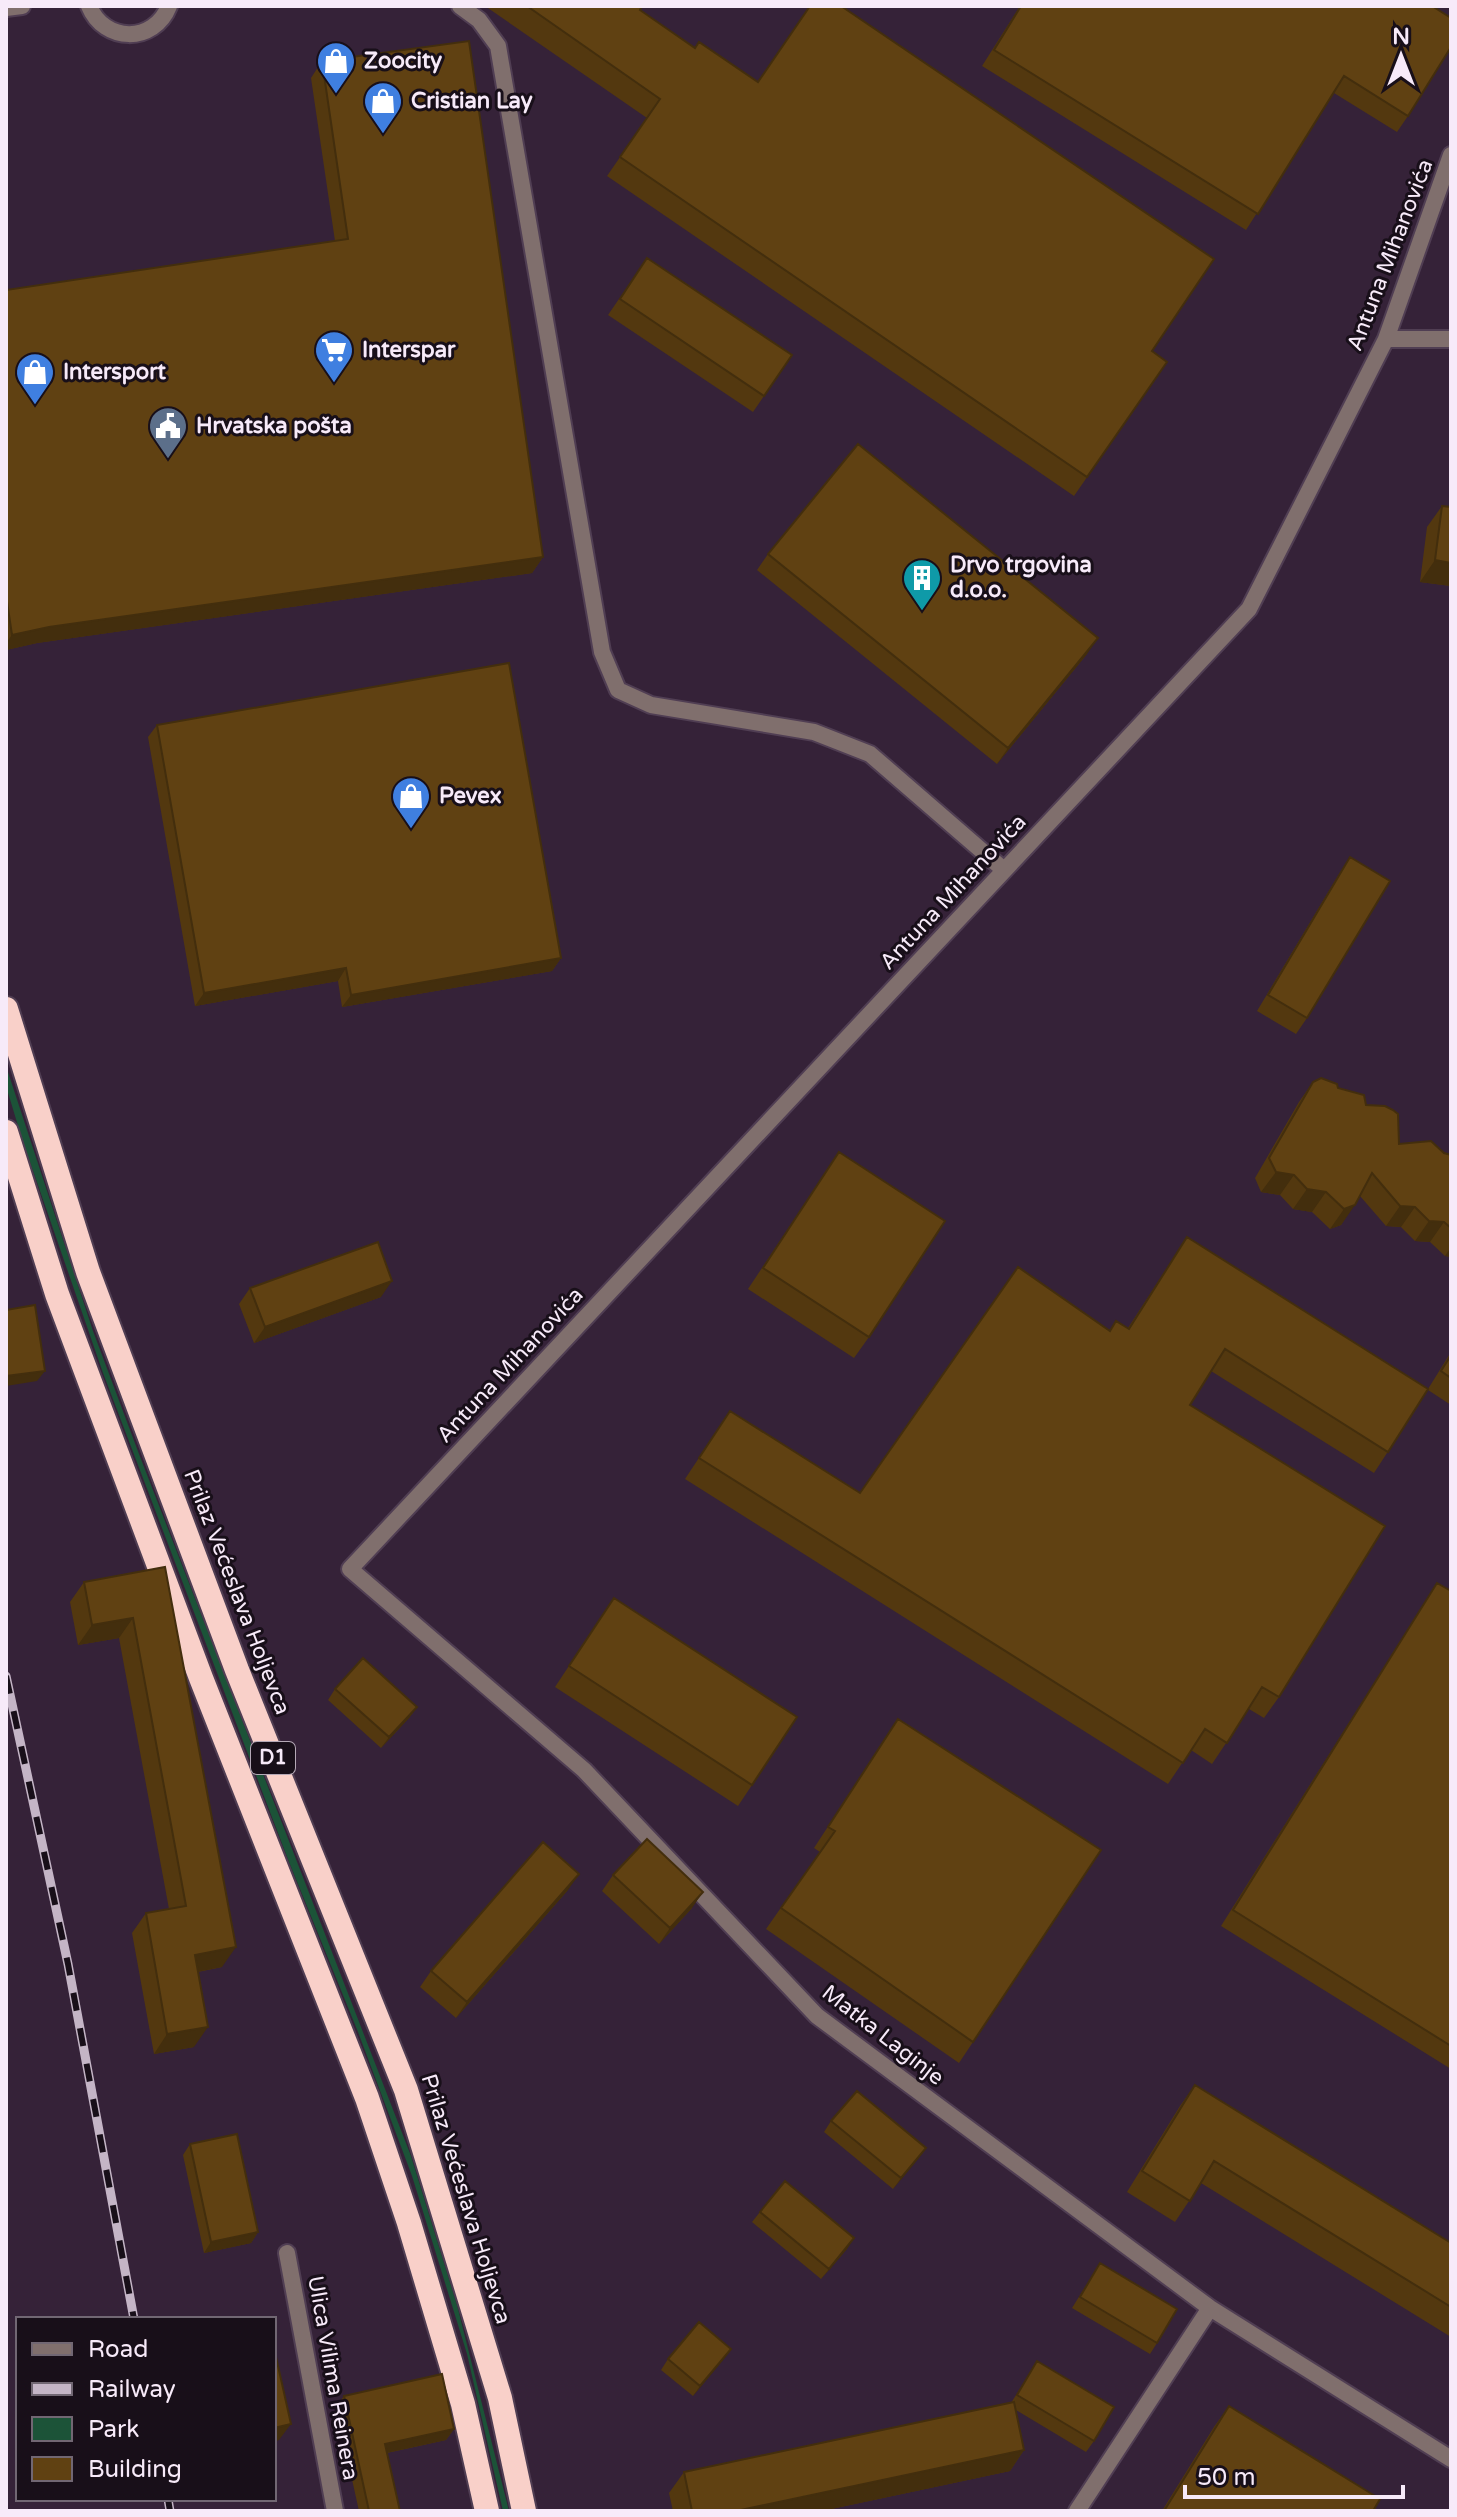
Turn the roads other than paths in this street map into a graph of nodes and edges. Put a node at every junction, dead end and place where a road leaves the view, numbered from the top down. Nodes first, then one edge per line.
1 (22, 6) edge
2 (89, 6) edge
3 (169, 6) edge
4 (460, 6) edge
5 (6, 8) edge
6 (1451, 155) edge
7 (1386, 339) junction
8 (1451, 339) edge
9 (1004, 870) junction
10 (6, 1009) edge
11 (6, 1132) edge
12 (350, 1569) joint
13 (287, 2253) dead end
14 (1210, 2308) junction
15 (1451, 2459) edge
16 (335, 2511) edge
17 (487, 2511) edge
18 (524, 2511) edge
19 (1077, 2511) edge

1 - 5 street
2 - 3 street
4 - 9 street
6 - 7 street, Antuna Mihanovića
7 - 8 street
7 - 9 street, Antuna Mihanovića
9 - 12 street, Antuna Mihanovića
10 - 18 highway, Prilaz Većeslava Holjevca / D1
11 - 17 highway, D1
12 - 14 street, Matka Laginje
13 - 16 street, Ulica Vilima Reinera
14 - 15 street, Matka Laginje
14 - 19 street

